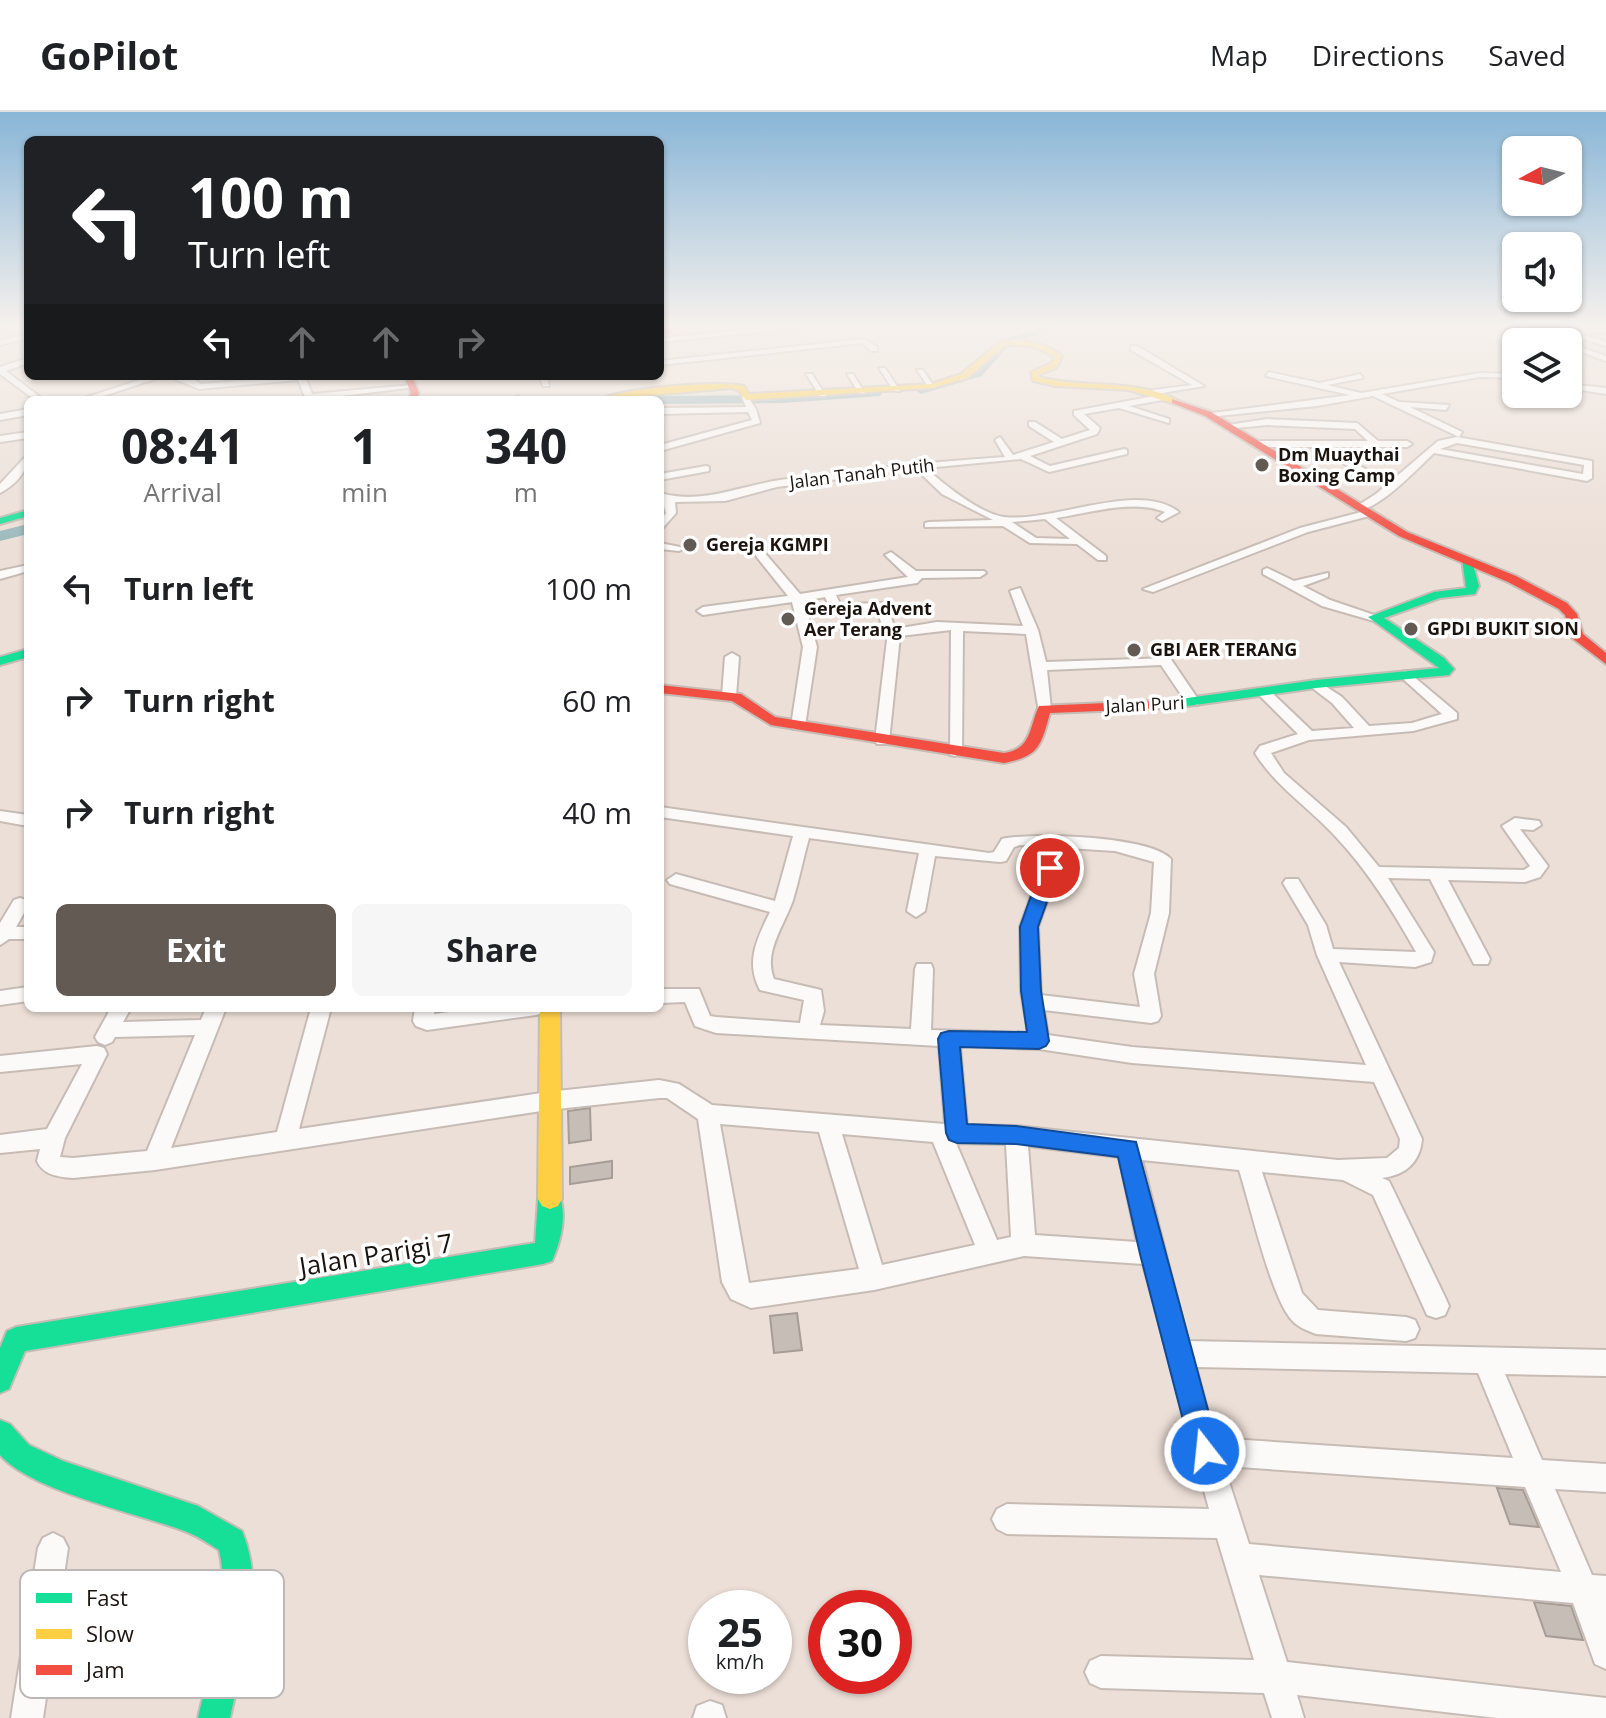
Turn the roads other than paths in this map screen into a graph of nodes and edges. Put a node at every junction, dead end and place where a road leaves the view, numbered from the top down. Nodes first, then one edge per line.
1 (746, 399) edge
2 (777, 399) edge
3 (1145, 399) edge
4 (1169, 399) edge
5 (1338, 399) edge
6 (1387, 399) edge
7 (748, 402) junction
8 (1399, 404) junction
9 (1119, 406) junction
10 (1446, 407) dead end
11 (689, 409) junction
12 (664, 411) edge
13 (24, 413) edge
14 (1208, 414) junction
15 (0, 417) edge
16 (1166, 421) dead end
17 (1284, 421) dead end
18 (1267, 422) junction
19 (1032, 424) dead end
20 (1226, 426) junction
21 (723, 430) junction
22 (1459, 434) dead end
23 (24, 436) edge
24 (0, 439) edge
25 (664, 439) edge
26 (1000, 440) dead end
27 (1314, 443) junction
28 (672, 444) junction
29 (1063, 444) junction
30 (1255, 444) junction
31 (1376, 444) junction
32 (1407, 444) dead end
33 (664, 447) edge
34 (1432, 450) junction
35 (1124, 452) dead end
36 (1024, 457) junction
37 (1011, 459) junction
38 (918, 466) junction
39 (24, 469) edge
40 (706, 469) dead end
41 (0, 471) edge
42 (1369, 475) dead end
43 (664, 476) edge
44 (0, 490) edge
45 (748, 491) junction
46 (814, 492) dead end
47 (664, 497) edge
48 (1365, 511) junction
49 (24, 514) edge
50 (1047, 516) junction
51 (1162, 518) dead end
52 (0, 521) edge
53 (1003, 521) junction
54 (664, 523) edge
55 (929, 525) dead end
56 (1021, 532) junction
57 (1073, 542) dead end
58 (1025, 544) dead end
59 (664, 546) edge
60 (679, 548) dead end
61 (760, 554) dead end
62 (891, 555) dead end
63 (1102, 558) dead end
64 (1466, 561) junction
65 (24, 569) edge
66 (1267, 572) dead end
67 (980, 573) dead end
68 (0, 575) edge
69 (914, 575) junction
70 (1324, 575) dead end
71 (1291, 586) junction
72 (1149, 589) dead end
73 (1016, 591) dead end
74 (829, 594) junction
75 (797, 598) junction
76 (703, 611) dead end
77 (1374, 617) junction
78 (957, 627) junction
79 (1032, 630) junction
80 (891, 637) junction
81 (24, 654) edge
82 (732, 657) dead end
83 (1606, 660) edge
84 (0, 661) edge
85 (1041, 666) junction
86 (1407, 675) junction
87 (1316, 684) junction
88 (664, 689) edge
89 (1264, 693) junction
90 (729, 696) junction
91 (1193, 702) junction
92 (1044, 709) junction
93 (798, 726) junction
94 (1364, 730) junction
95 (1308, 736) junction
96 (882, 741) junction
97 (955, 752) junction
98 (664, 813) edge
99 (0, 816) edge
100 (24, 819) edge
101 (1533, 825) dead end
102 (802, 831) junction
103 (928, 849) junction
104 (1050, 868) dead end
105 (1373, 872) junction
106 (1435, 872) junction
107 (676, 880) dead end
108 (1292, 883) dead end
109 (20, 904) dead end
110 (780, 909) junction
111 (916, 911) dead end
112 (24, 933) edge
113 (2, 936) edge
114 (1326, 955) junction
115 (1481, 959) dead end
116 (924, 969) dead end
117 (664, 994) edge
118 (24, 995) edge
119 (0, 998) edge
120 (1032, 1001) junction
121 (119, 1012) edge
122 (320, 1012) edge
123 (424, 1012) edge
124 (505, 1012) edge
125 (550, 1012) edge
126 (212, 1017) edge
127 (109, 1030) junction
128 (808, 1032) junction
129 (921, 1038) junction
130 (949, 1039) junction
131 (1039, 1041) junction
132 (97, 1054) junction
133 (0, 1064) edge
134 (1381, 1074) junction
135 (548, 1101) junction
136 (708, 1114) junction
137 (828, 1125) junction
138 (949, 1133) junction
139 (1016, 1135) junction
140 (54, 1138) junction
141 (285, 1142) junction
142 (0, 1144) edge
143 (1128, 1149) junction
144 (155, 1160) junction
145 (1247, 1160) junction
146 (1338, 1170) junction
147 (1024, 1245) junction
148 (991, 1253) junction
149 (1152, 1254) junction
150 (874, 1278) junction
151 (1436, 1306) dead end
152 (1406, 1329) dead end
153 (8, 1341) edge
154 (1178, 1354) junction
155 (1485, 1359) junction
156 (1606, 1363) edge
157 (0, 1380) edge
158 (0, 1434) edge
159 (1205, 1451) junction
160 (1534, 1472) junction
161 (1606, 1478) edge
162 (1007, 1519) dead end
163 (1229, 1524) junction
164 (53, 1548) dead end
165 (1240, 1558) junction
166 (50, 1570) edge
167 (239, 1570) edge
168 (1594, 1590) edge
169 (1606, 1653) edge
170 (1101, 1672) dead end
171 (1276, 1677) junction
172 (30, 1698) edge
173 (218, 1698) edge
174 (1606, 1714) edge
175 (27, 1718) edge
176 (214, 1718) edge
177 (1288, 1718) edge

1 - 7 street
2 - 7 street
3 - 9 street
4 - 14 street
5 - 14 street
6 - 8 street
7 - 11 street
7 - 21 street
8 - 10 street
8 - 22 street
9 - 16 street
9 - 29 street, Jalan Tanah Putih
11 - 12 street
11 - 21 street
13 - 15 street
14 - 20 street
17 - 18 street
18 - 20 street
18 - 31 street
19 - 29 street
20 - 30 street
21 - 28 street
23 - 24 street
25 - 28 street
26 - 37 street
27 - 30 street
27 - 31 street
27 - 42 street
28 - 33 street
29 - 36 street, Jalan Tanah Putih
30 - 48 street
31 - 32 street
34 - 34 street
34 - 48 street
35 - 36 street
36 - 37 street, Jalan Tanah Putih
37 - 38 street, Jalan Tanah Putih
38 - 45 street, Jalan Tanah Putih
38 - 53 street
39 - 41 street
39 - 44 street
40 - 43 street
45 - 46 street
45 - 47 street, Jalan Tanah Putih
47 - 54 street
48 - 64 street
48 - 72 street
49 - 52 street
50 - 51 street
50 - 53 street
50 - 63 street
53 - 55 street
53 - 56 street
56 - 57 street
56 - 58 street
59 - 60 street
61 - 75 street
62 - 69 street
64 - 77 street
64 - 83 street
65 - 68 street
66 - 71 street
67 - 69 street
69 - 74 street
70 - 71 street
71 - 77 street
73 - 79 street
74 - 75 street
74 - 80 street
75 - 76 street
75 - 93 street
77 - 86 street, Jalan Puri
78 - 79 street
78 - 80 street
78 - 97 street
79 - 85 street
80 - 96 street
81 - 84 street
82 - 90 street
85 - 91 street
85 - 92 street
86 - 87 street, Jalan Puri
86 - 94 street
87 - 89 street, Jalan Puri
87 - 94 street
88 - 90 street
89 - 91 street, Jalan Puri
89 - 95 street
90 - 93 street
91 - 92 street, Jalan Puri
92 - 97 street
93 - 96 street
94 - 95 street
95 - 105 street
96 - 97 street
98 - 102 street
99 - 100 street
101 - 106 street
102 - 103 street
102 - 110 street
103 - 111 street
103 - 120 street
104 - 120 street
105 - 106 street
105 - 114 street
106 - 115 street
107 - 110 street
108 - 114 street
109 - 113 street
110 - 128 street
112 - 113 street
114 - 134 street
116 - 129 street
117 - 128 street
118 - 119 street
120 - 131 street
121 - 127 street
122 - 141 street
123 - 124 street
125 - 135 street, Jalan Parigi 7
126 - 127 street
126 - 144 street
127 - 132 street
128 - 129 street
129 - 130 street
130 - 131 street
130 - 138 street
131 - 134 street
132 - 133 street
132 - 140 street
134 - 146 street
135 - 136 street
135 - 141 street
135 - 153 street, Jalan Parigi 7
136 - 137 street
136 - 150 street
137 - 138 street
137 - 150 street
138 - 139 street
138 - 148 street
139 - 143 street
139 - 147 street
140 - 142 street
140 - 144 street
141 - 144 street
143 - 145 street
143 - 149 street
145 - 146 street
145 - 152 street
146 - 151 street
147 - 148 street
147 - 149 street
148 - 150 street
149 - 154 street
153 - 157 street, Jalan Parigi 7
154 - 155 street
154 - 159 street
155 - 156 street
155 - 160 street
158 - 167 street
159 - 160 street
159 - 163 street
160 - 161 street
160 - 168 street
162 - 163 street
163 - 165 street
164 - 166 street
165 - 168 street
165 - 171 street
168 - 169 street
170 - 171 street
171 - 174 street
171 - 177 street
172 - 175 street
173 - 176 street

